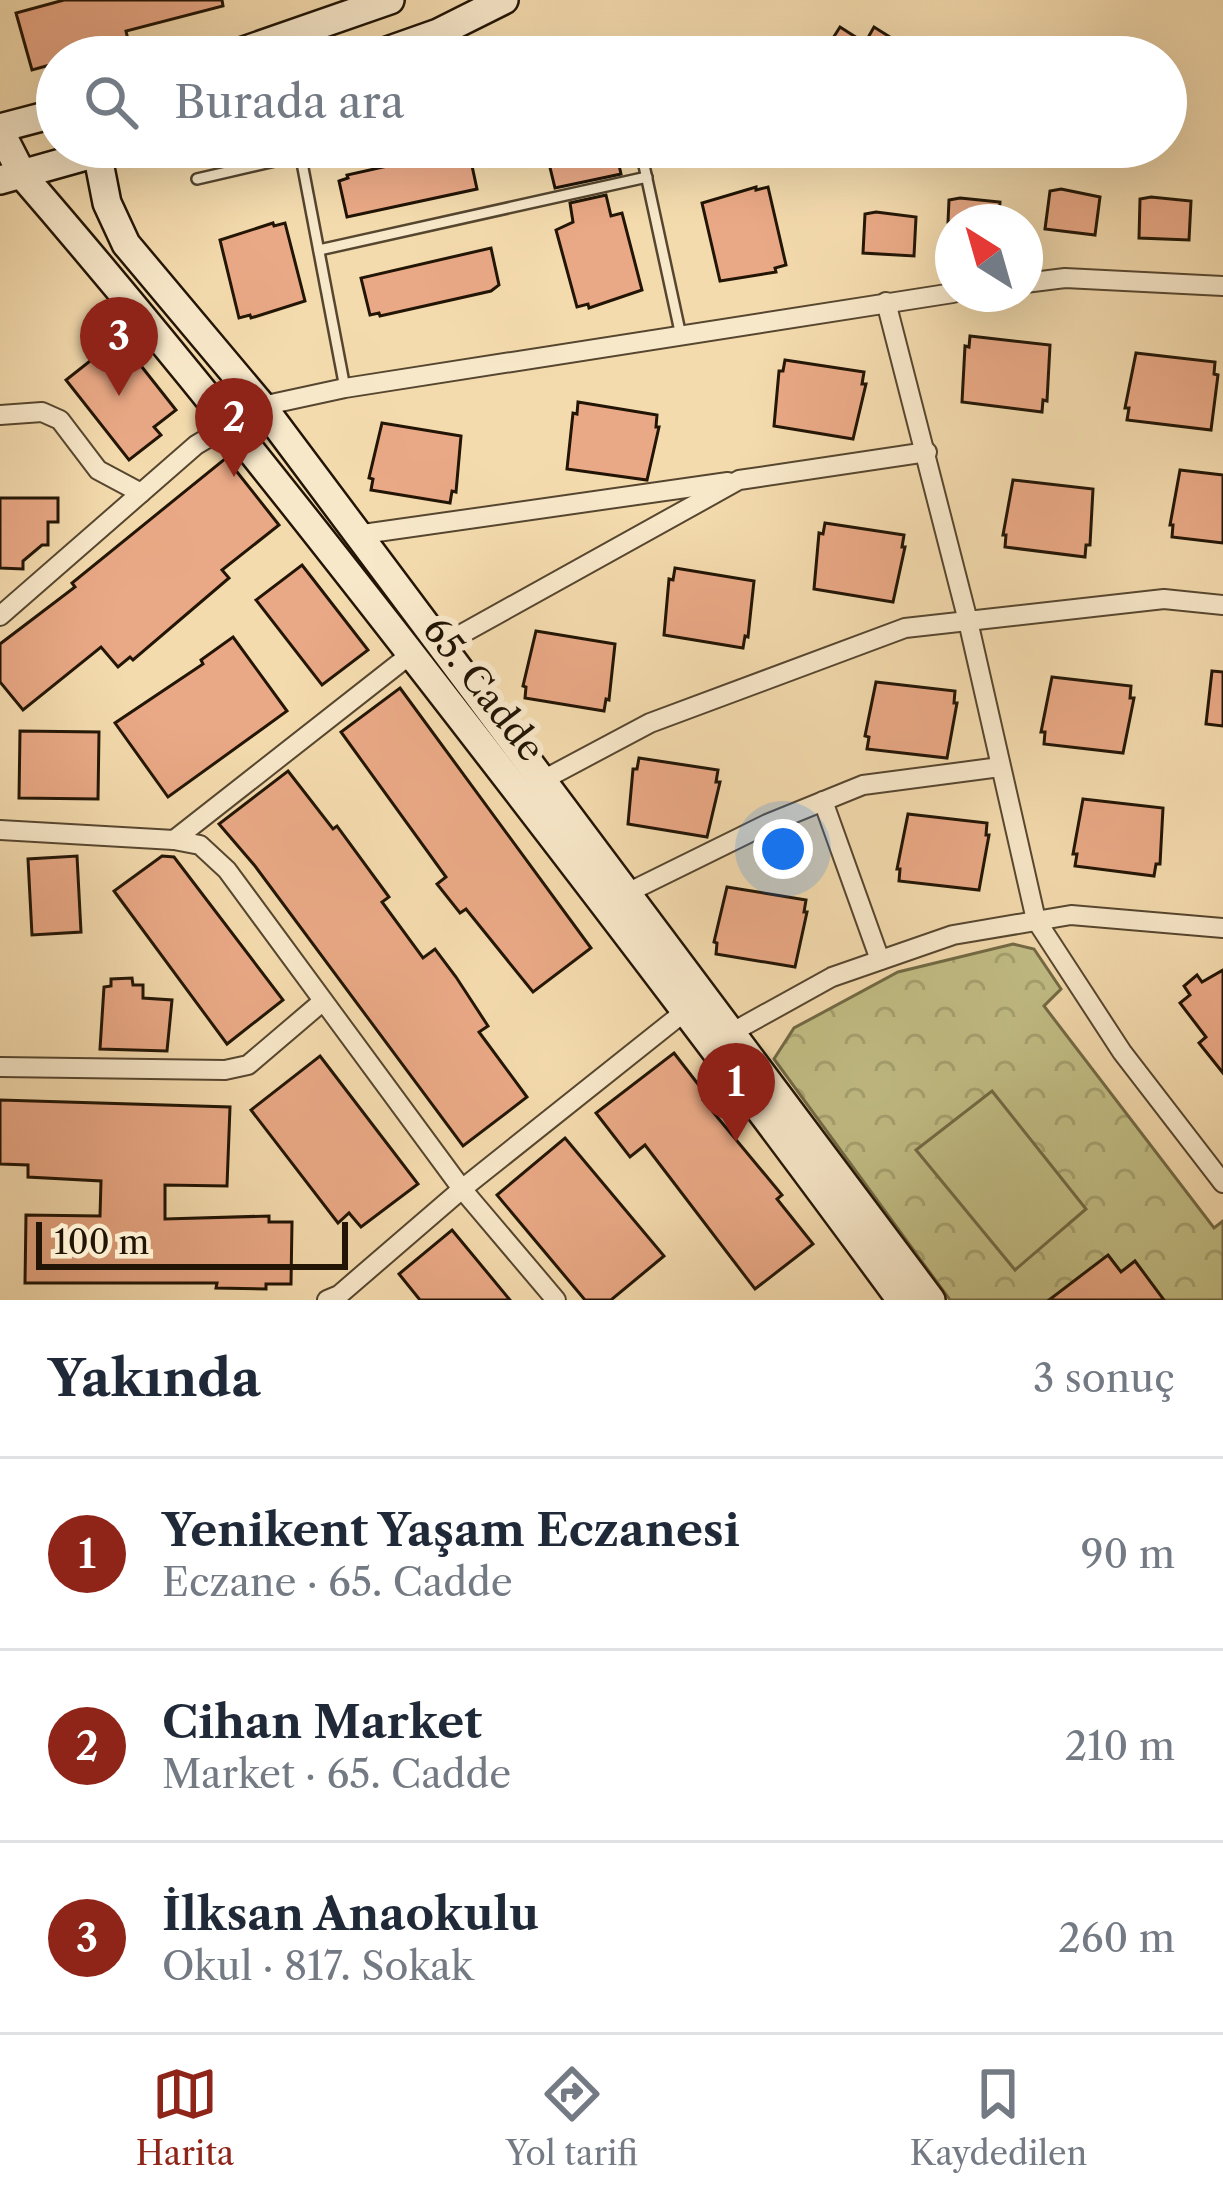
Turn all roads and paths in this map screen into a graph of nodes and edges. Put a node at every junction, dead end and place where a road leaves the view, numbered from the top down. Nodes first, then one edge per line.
1 (390, 0) edge
2 (504, 0) edge
3 (330, 10) edge
4 (272, 36) edge
5 (430, 36) edge
6 (36, 119) edge
7 (0, 130) edge
8 (44, 168) edge
9 (105, 168) edge
10 (237, 168) edge
11 (303, 168) edge
12 (645, 168) edge
13 (647, 177) junction
14 (12, 178) edge
15 (197, 179) dead end
16 (319, 250) junction
17 (1043, 281) edge
18 (1223, 286) edge
19 (935, 295) edge
20 (886, 302) junction
21 (681, 336) junction
22 (345, 388) junction
23 (262, 406) junction
24 (0, 415) edge
25 (231, 422) junction
26 (927, 452) junction
27 (739, 480) junction
28 (141, 493) junction
29 (356, 535) junction
30 (1223, 605) edge
31 (0, 616) edge
32 (968, 621) junction
33 (440, 646) junction
34 (411, 654) junction
35 (1000, 767) junction
36 (542, 781) junction
37 (823, 801) junction
38 (0, 830) edge
39 (174, 839) junction
40 (626, 894) junction
41 (1036, 920) junction
42 (1223, 928) edge
43 (880, 960) junction
44 (322, 1002) junction
45 (688, 1010) junction
46 (729, 1034) junction
47 (0, 1067) edge
48 (1223, 1183) edge
49 (463, 1189) junction
50 (327, 1300) edge
51 (556, 1300) edge
52 (901, 1300) edge
53 (932, 1300) edge

1 - 3 main road
2 - 5 main road
3 - 4 main road
6 - 7 main road
7 - 14 main road, 65. Cadde
8 - 14 main road
9 - 23 main road, 65. Cadde
10 - 15 lane
11 - 16 lane
12 - 13 lane
13 - 16 lane
13 - 21 lane
14 - 25 main road, 65. Cadde
16 - 22 lane
17 - 18 street
19 - 20 street
20 - 21 street
20 - 26 street
21 - 22 street
22 - 23 street
23 - 25 street
23 - 29 main road, 65. Cadde
24 - 28 street
25 - 28 street
25 - 34 main road, 65. Cadde
26 - 27 street
26 - 32 street
27 - 29 street
27 - 33 street
28 - 31 street
29 - 33 main road, 65. Cadde
30 - 32 street
32 - 35 street
32 - 36 street
33 - 36 main road, 65. Cadde
34 - 39 street
34 - 45 main road, 65. Cadde
35 - 37 street
35 - 41 street
36 - 40 main road, 65. Cadde
37 - 40 street
37 - 43 street
38 - 39 street
39 - 44 street
40 - 46 main road, 65. Cadde
41 - 42 street
41 - 43 street
41 - 48 street
43 - 46 street
44 - 47 street
44 - 49 street
45 - 49 street
45 - 52 main road, 65. Cadde
46 - 53 main road, 65. Cadde
49 - 50 street
49 - 51 street

